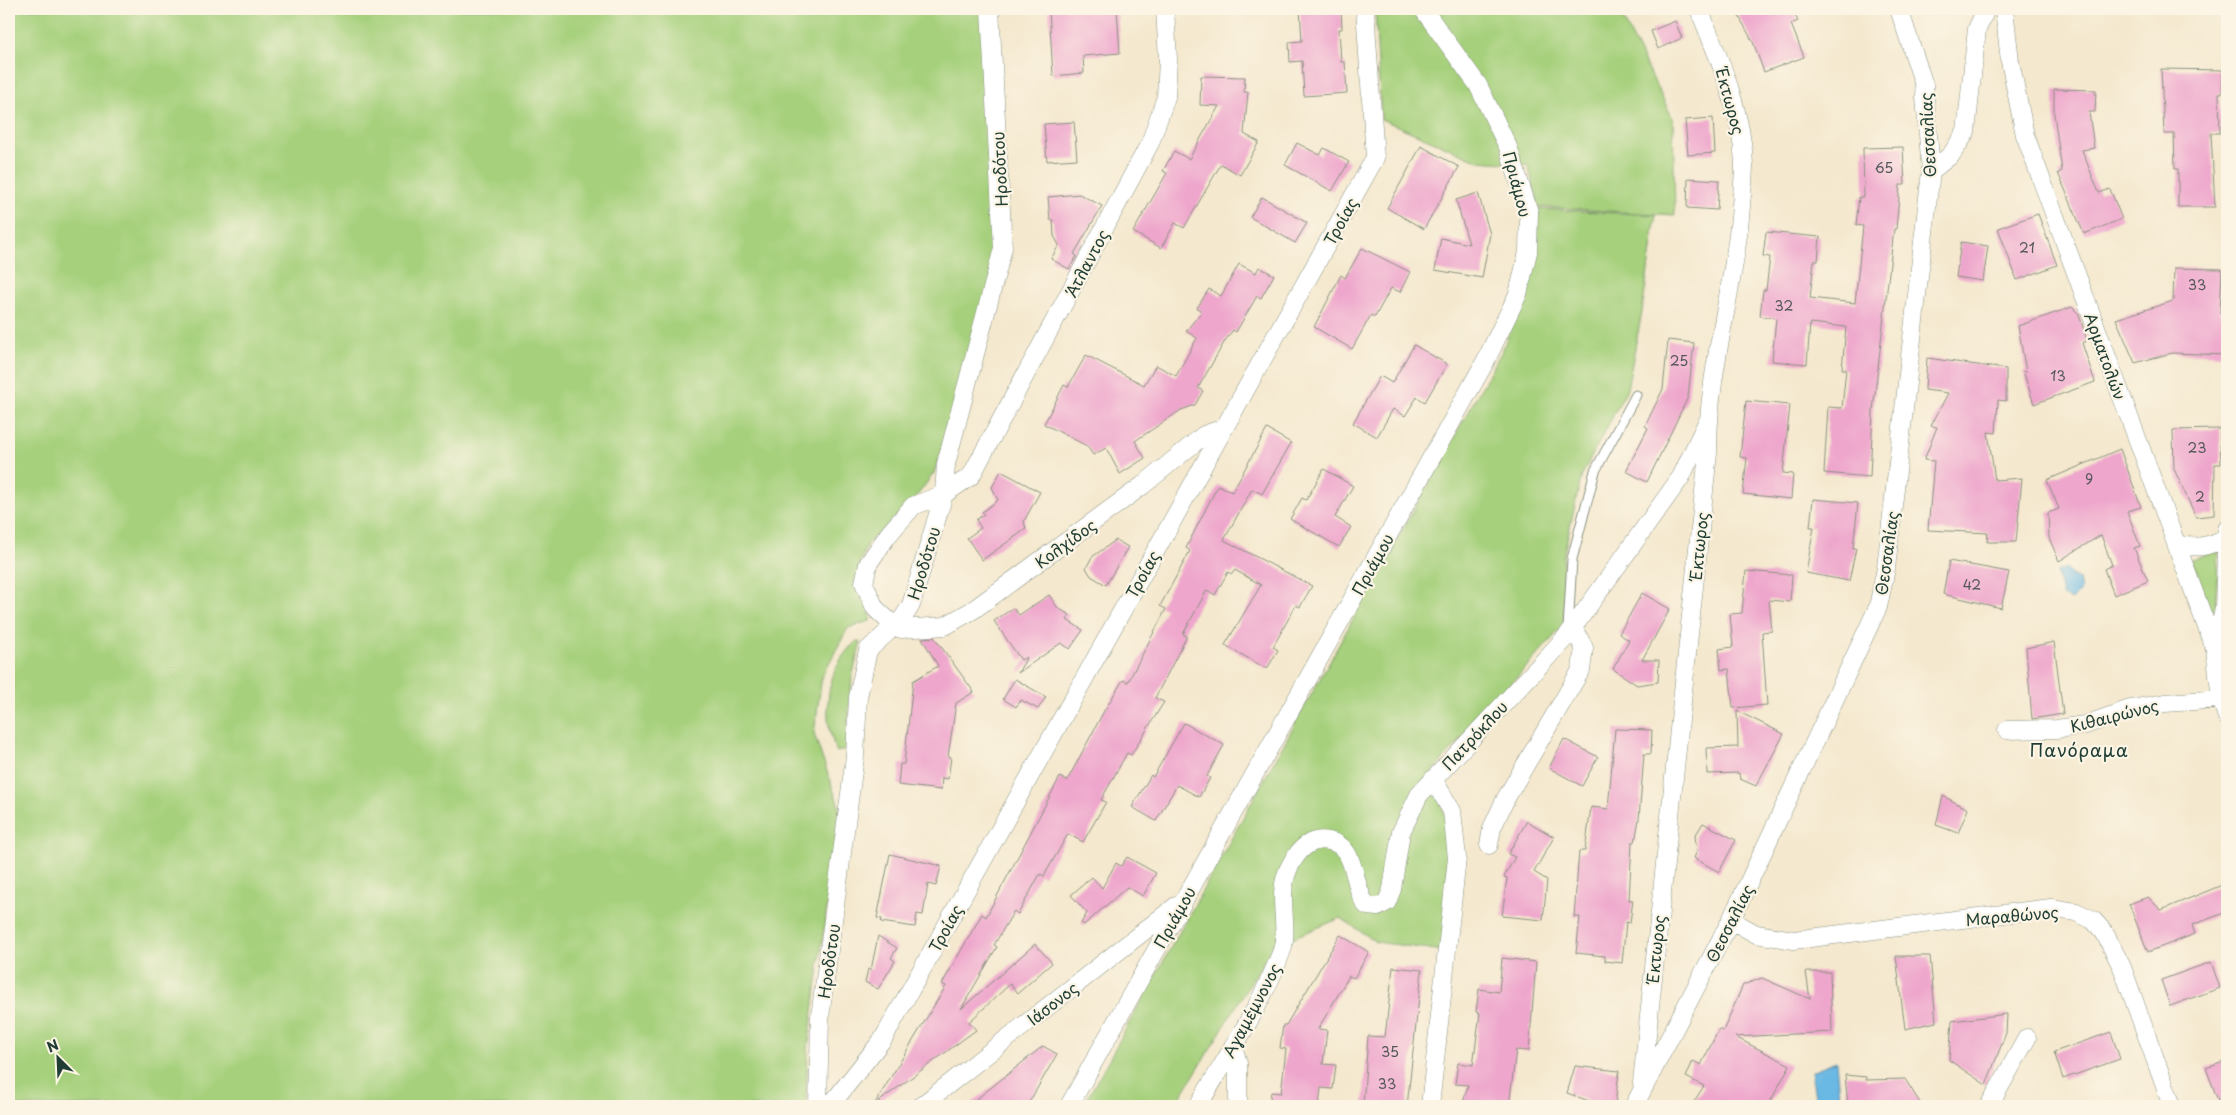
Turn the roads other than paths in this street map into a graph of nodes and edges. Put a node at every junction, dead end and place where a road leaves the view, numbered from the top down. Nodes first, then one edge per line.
1 (990, 9) edge
2 (1165, 9) edge
3 (1365, 9) edge
4 (1423, 9) edge
5 (1699, 9) edge
6 (1899, 9) edge
7 (1986, 9) edge
8 (2004, 9) edge
9 (1931, 171) junction
10 (1636, 395) dead end
11 (1708, 420) junction
12 (1224, 428) junction
13 (944, 494) junction
14 (2227, 529) edge
15 (2227, 537) edge
16 (2176, 544) junction
17 (894, 626) junction
18 (1570, 632) junction
19 (2214, 649) junction
20 (2221, 699) junction
21 (2227, 717) edge
22 (2007, 730) dead end
23 (1433, 778) junction
24 (1489, 845) dead end
25 (1183, 900) junction
26 (1731, 920) junction
27 (2027, 1038) dead end
28 (1233, 1046) junction
29 (1638, 1099) edge
30 (819, 1106) edge
31 (921, 1106) edge
32 (1068, 1106) edge
33 (1198, 1106) edge
34 (1238, 1106) edge
35 (1430, 1106) edge
36 (1989, 1106) edge
37 (2172, 1106) edge

1 - 13 street, Ηροδότου
2 - 13 street, Άτλαντος
3 - 12 street, Τροίας
4 - 25 street, Πριάμου
5 - 11 street, Έκτωρος
6 - 9 street, Θεσσαλίας
7 - 9 street
8 - 16 street, Αρματολών
9 - 26 street, Θεσσαλίας
10 - 18 lane
11 - 18 street, Πατρόκλου
11 - 29 street, Έκτωρος
12 - 17 street, Κολχίδος
12 - 30 street, Τροίας
13 - 17 street, Ηροδότου
13 - 17 street, Άτλαντος
14 - 15 street
15 - 16 street
15 - 19 street
16 - 19 street, Αρματολών
17 - 30 street, Ηροδότου
18 - 23 street, Πατρόκλου
18 - 24 street
19 - 20 street, Αρματολών
20 - 21 street, Αρματολών
20 - 22 street, Κιθαιρώνος
23 - 28 street, Αγαμέμνονος
23 - 35 street, Πατρόκλου
25 - 31 street, Ιάσονος
25 - 32 street, Πριάμου
26 - 29 street, Θεσσαλίας
26 - 37 street, Μαραθώνος
27 - 36 street
28 - 33 street, Αγαμέμνονος
28 - 34 street

